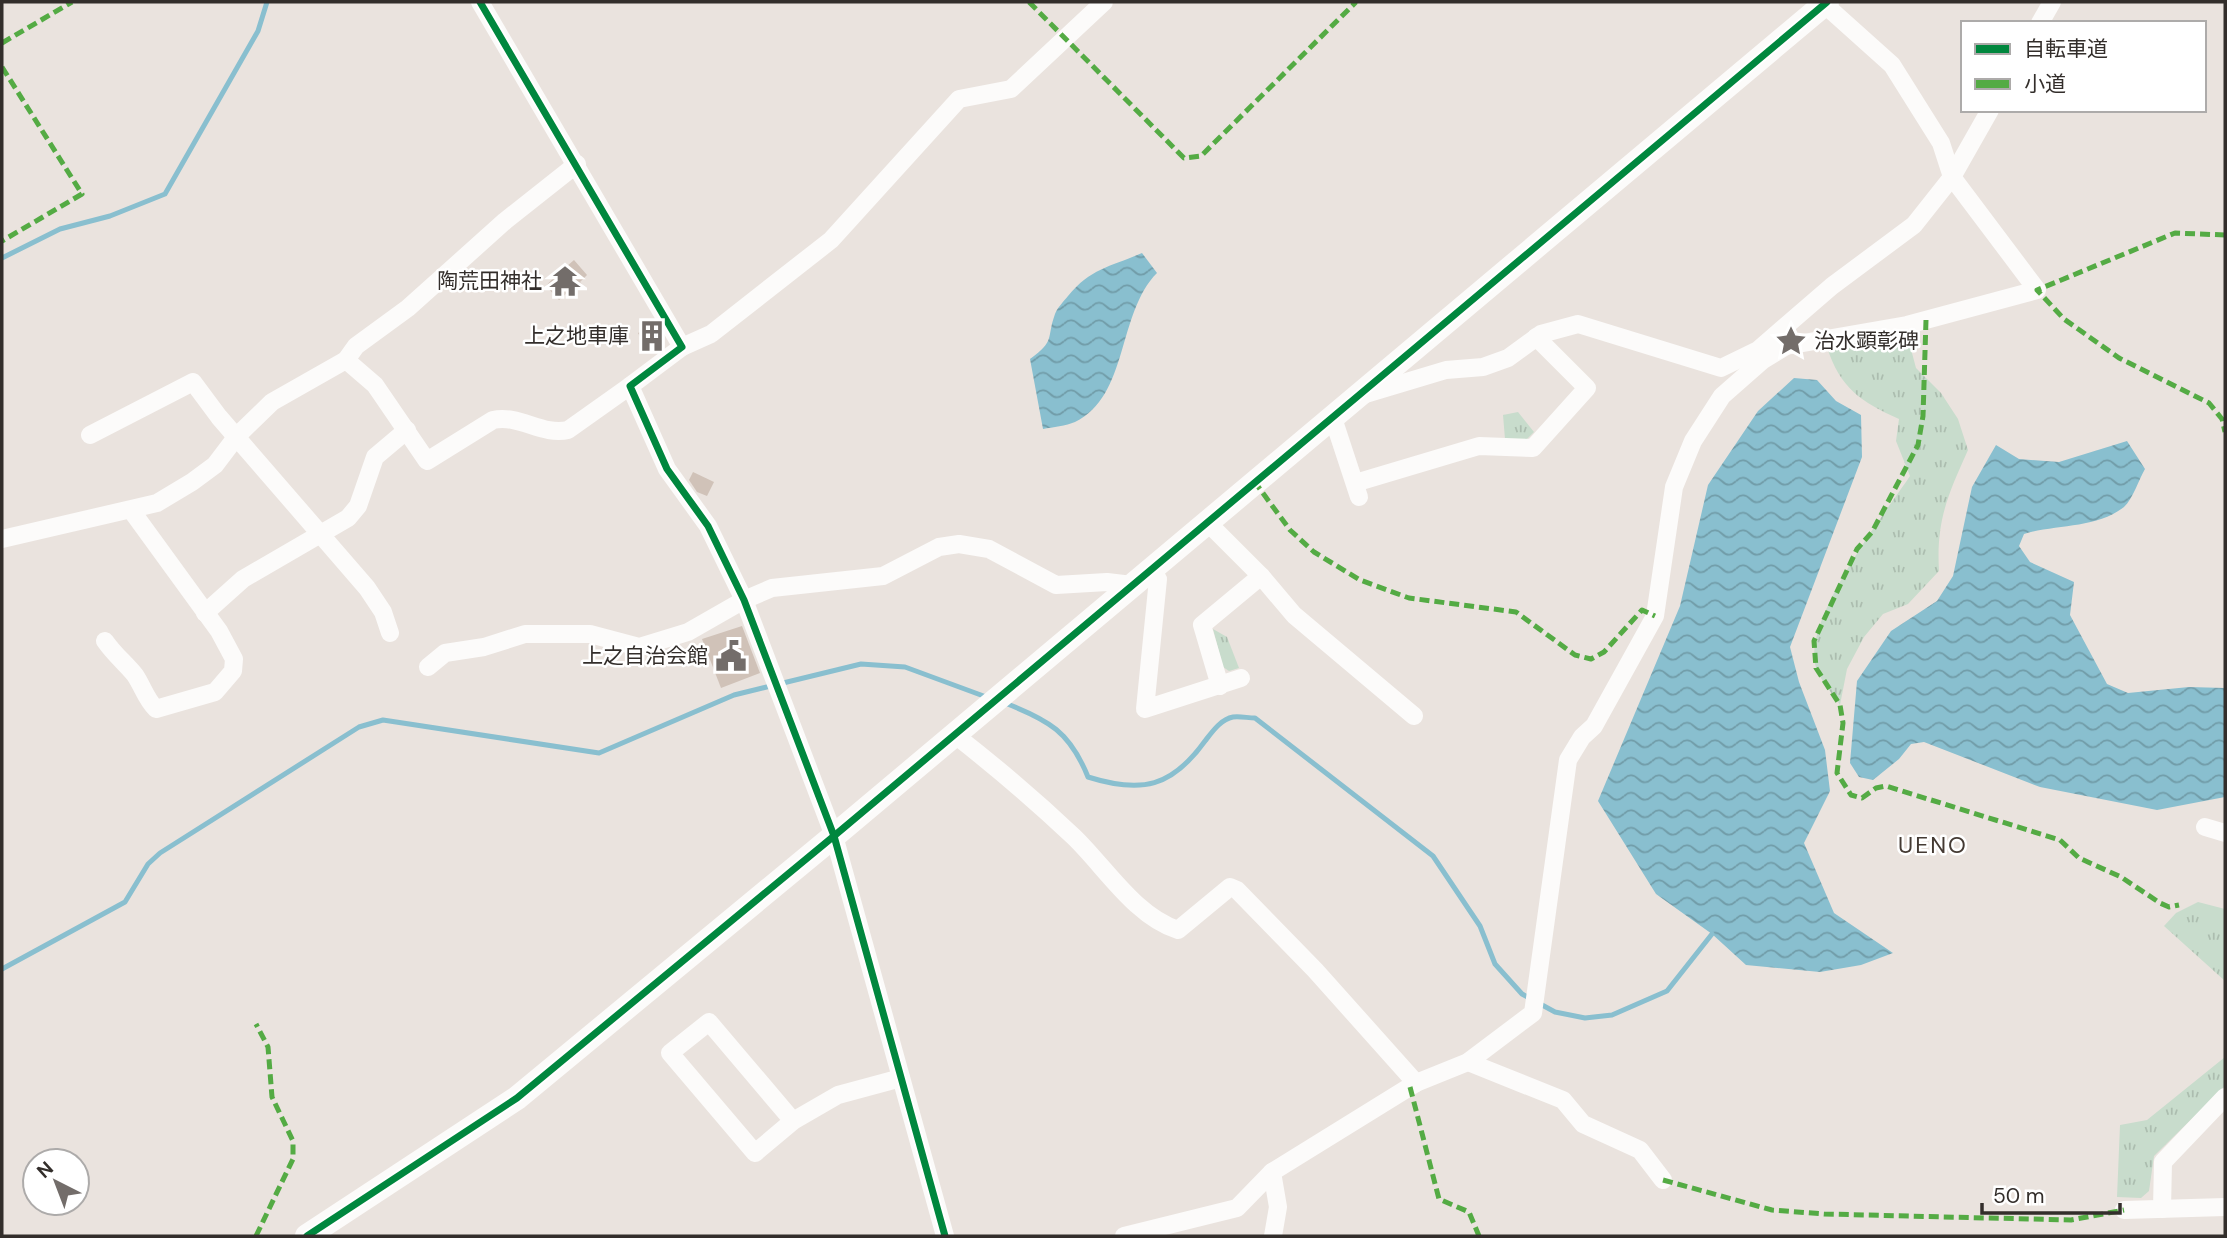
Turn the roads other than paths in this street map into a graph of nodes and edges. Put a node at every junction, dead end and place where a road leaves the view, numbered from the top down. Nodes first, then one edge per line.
1 (480, 2) edge
2 (1104, 2) edge
3 (2052, 2) edge
4 (1826, 3) edge
5 (2041, 21) edge
6 (1989, 112) edge
7 (577, 164) junction
8 (1952, 177) junction
9 (1536, 337) junction
10 (1781, 341) junction
11 (682, 347) junction
12 (346, 360) junction
13 (630, 386) junction
14 (1353, 398) junction
15 (1332, 415) junction
16 (407, 430) junction
17 (90, 435) dead end
18 (237, 436) junction
19 (131, 510) junction
20 (1206, 521) junction
21 (320, 534) junction
22 (2, 539) edge
23 (1150, 569) junction
24 (1261, 576) junction
25 (1132, 585) junction
26 (744, 600) junction
27 (205, 613) junction
28 (390, 633) dead end
29 (105, 641) dead end
30 (428, 667) dead end
31 (1241, 678) dead end
32 (1220, 686) junction
33 (1414, 716) dead end
34 (955, 735) junction
35 (2205, 827) dead end
36 (2225, 832) edge
37 (834, 836) junction
38 (1468, 1062) junction
39 (901, 1078) junction
40 (1416, 1083) junction
41 (2225, 1097) edge
42 (793, 1121) junction
43 (1272, 1172) junction
44 (1663, 1180) dead end
45 (2225, 1206) edge
46 (2162, 1209) junction
47 (2124, 1210) dead end
48 (307, 1236) edge
49 (945, 1236) edge
50 (1124, 1236) edge
51 (1273, 1236) edge

1 - 7 street
2 - 11 street
3 - 5 street
4 - 8 street
4 - 14 street
6 - 8 street
7 - 11 street
7 - 12 street
8 - 10 street
8 - 10 street
9 - 10 street
9 - 14 street
9 - 15 street
10 - 38 street
11 - 13 street
12 - 16 street
12 - 18 street
13 - 16 street
13 - 26 street
14 - 15 street
15 - 20 street
16 - 21 street
17 - 18 street
18 - 19 street
18 - 21 street
19 - 22 street
19 - 27 street
20 - 23 street
20 - 24 street
21 - 27 street
21 - 28 street
23 - 25 street
23 - 32 street
24 - 32 street
24 - 33 street
25 - 26 street
25 - 34 street
26 - 30 street
26 - 37 street
27 - 29 street
31 - 32 street
34 - 37 street
34 - 40 street
35 - 36 street
37 - 39 street
37 - 48 street
38 - 40 street
38 - 44 street
39 - 42 street
39 - 49 street
40 - 43 street
41 - 46 street
42 - 42 street
43 - 50 street
43 - 51 street
45 - 46 street
46 - 47 street

